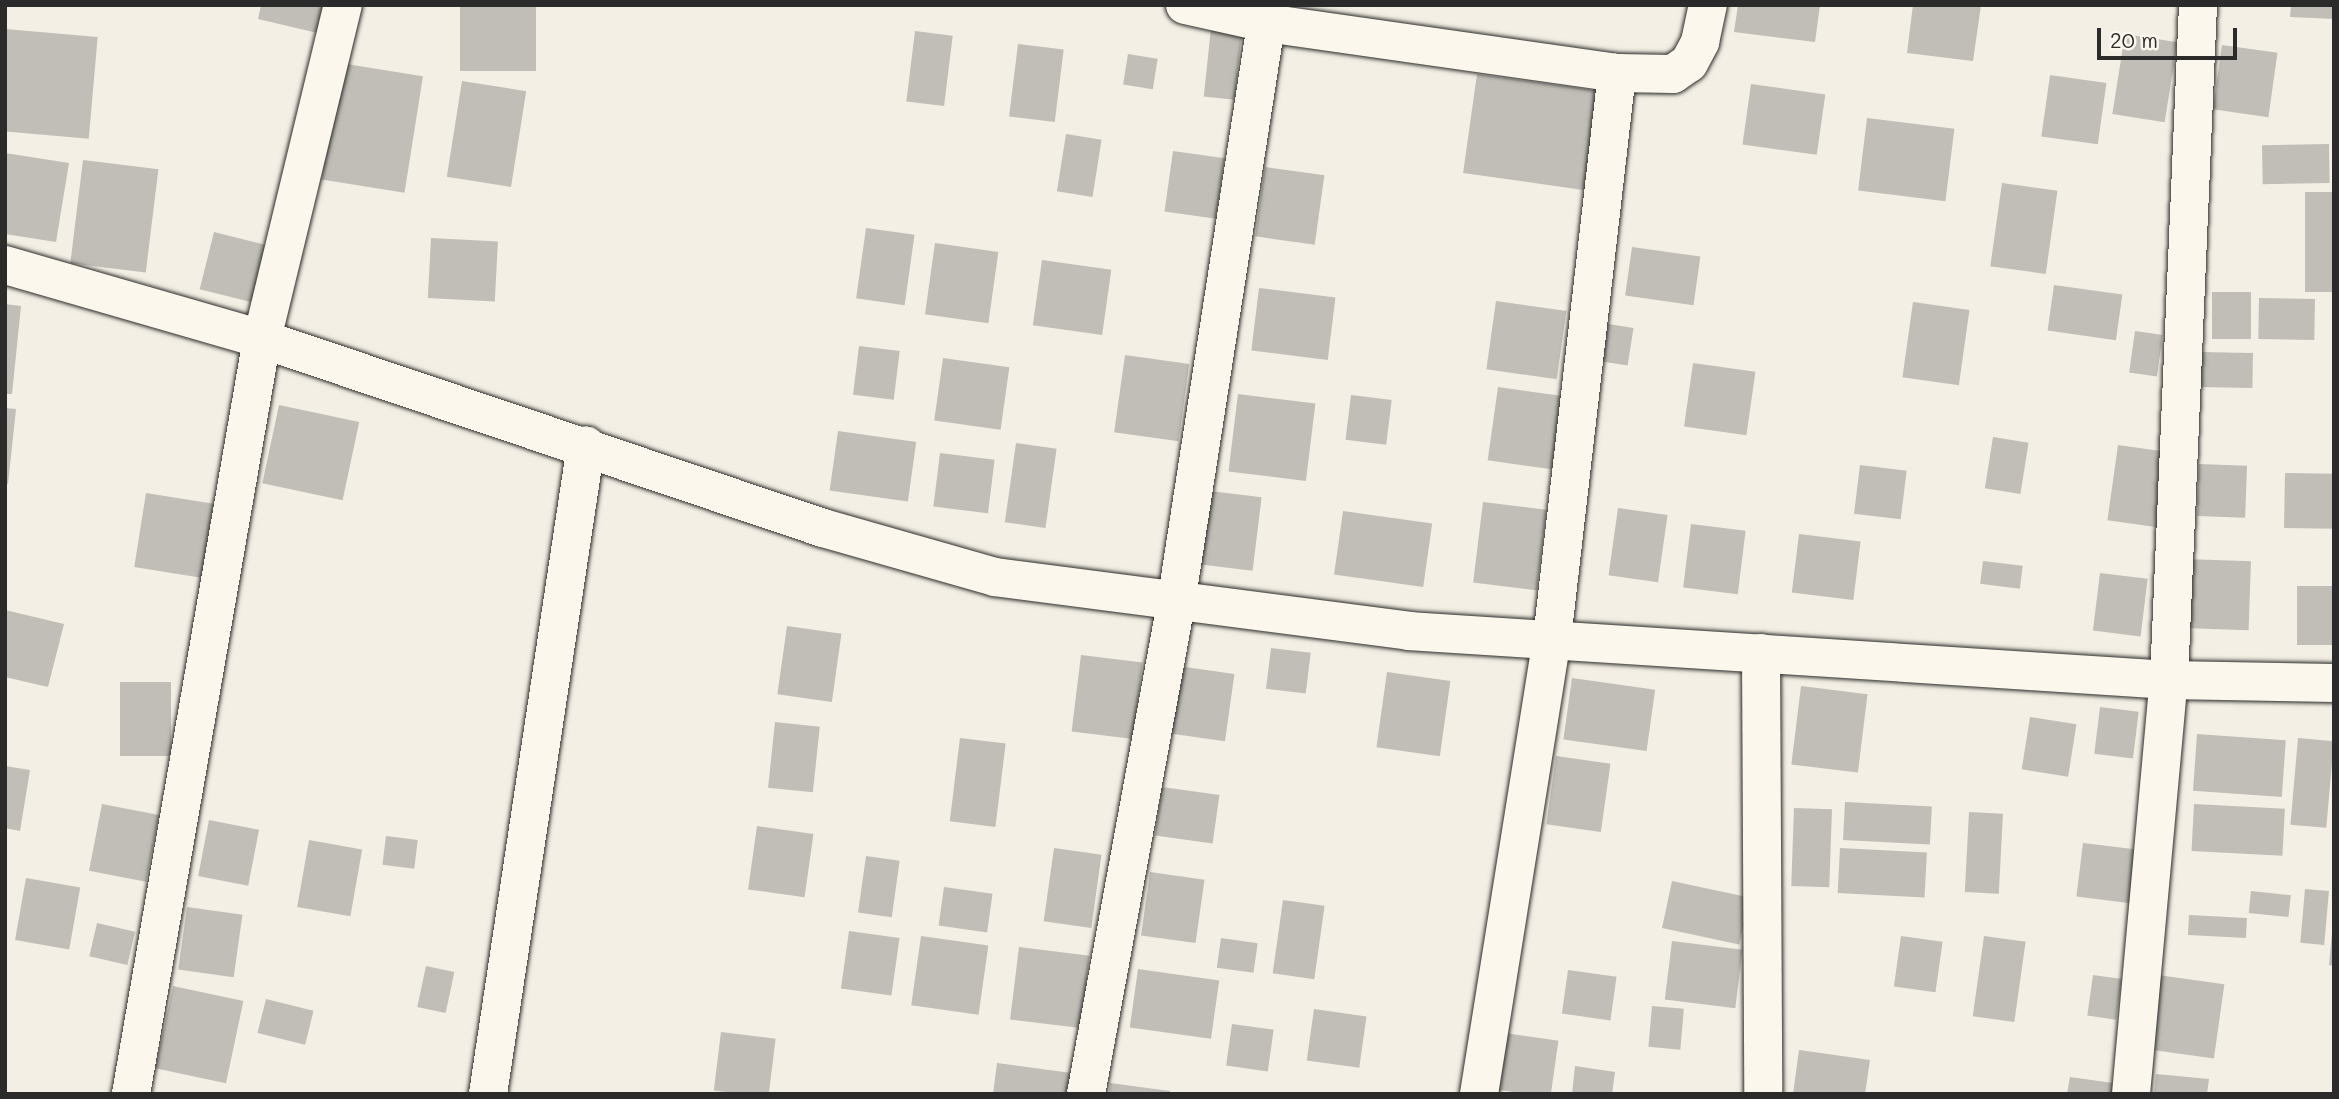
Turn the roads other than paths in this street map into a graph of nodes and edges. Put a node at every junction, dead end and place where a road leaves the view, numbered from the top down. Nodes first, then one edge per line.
1 (343, 5) edge
2 (1185, 5) edge
3 (1708, 5) edge
4 (2198, 5) edge
5 (1268, 14) edge
6 (1617, 73) junction
7 (5, 265) edge
8 (262, 339) junction
9 (586, 445) junction
10 (1177, 603) junction
11 (1552, 639) junction
12 (1761, 653) junction
13 (2169, 680) junction
14 (2334, 683) edge
15 (131, 1094) edge
16 (488, 1094) edge
17 (1086, 1094) edge
18 (1479, 1094) edge
19 (1763, 1094) edge
20 (2131, 1094) edge

1 - 8 street
2 - 5 street
3 - 6 street
4 - 13 street
5 - 6 street
5 - 10 street
6 - 11 street
7 - 8 street
8 - 9 street
8 - 15 street
9 - 10 street
9 - 16 street
10 - 11 street
10 - 17 street
11 - 12 street
11 - 18 street
12 - 13 street
12 - 19 street
13 - 14 street
13 - 20 street

